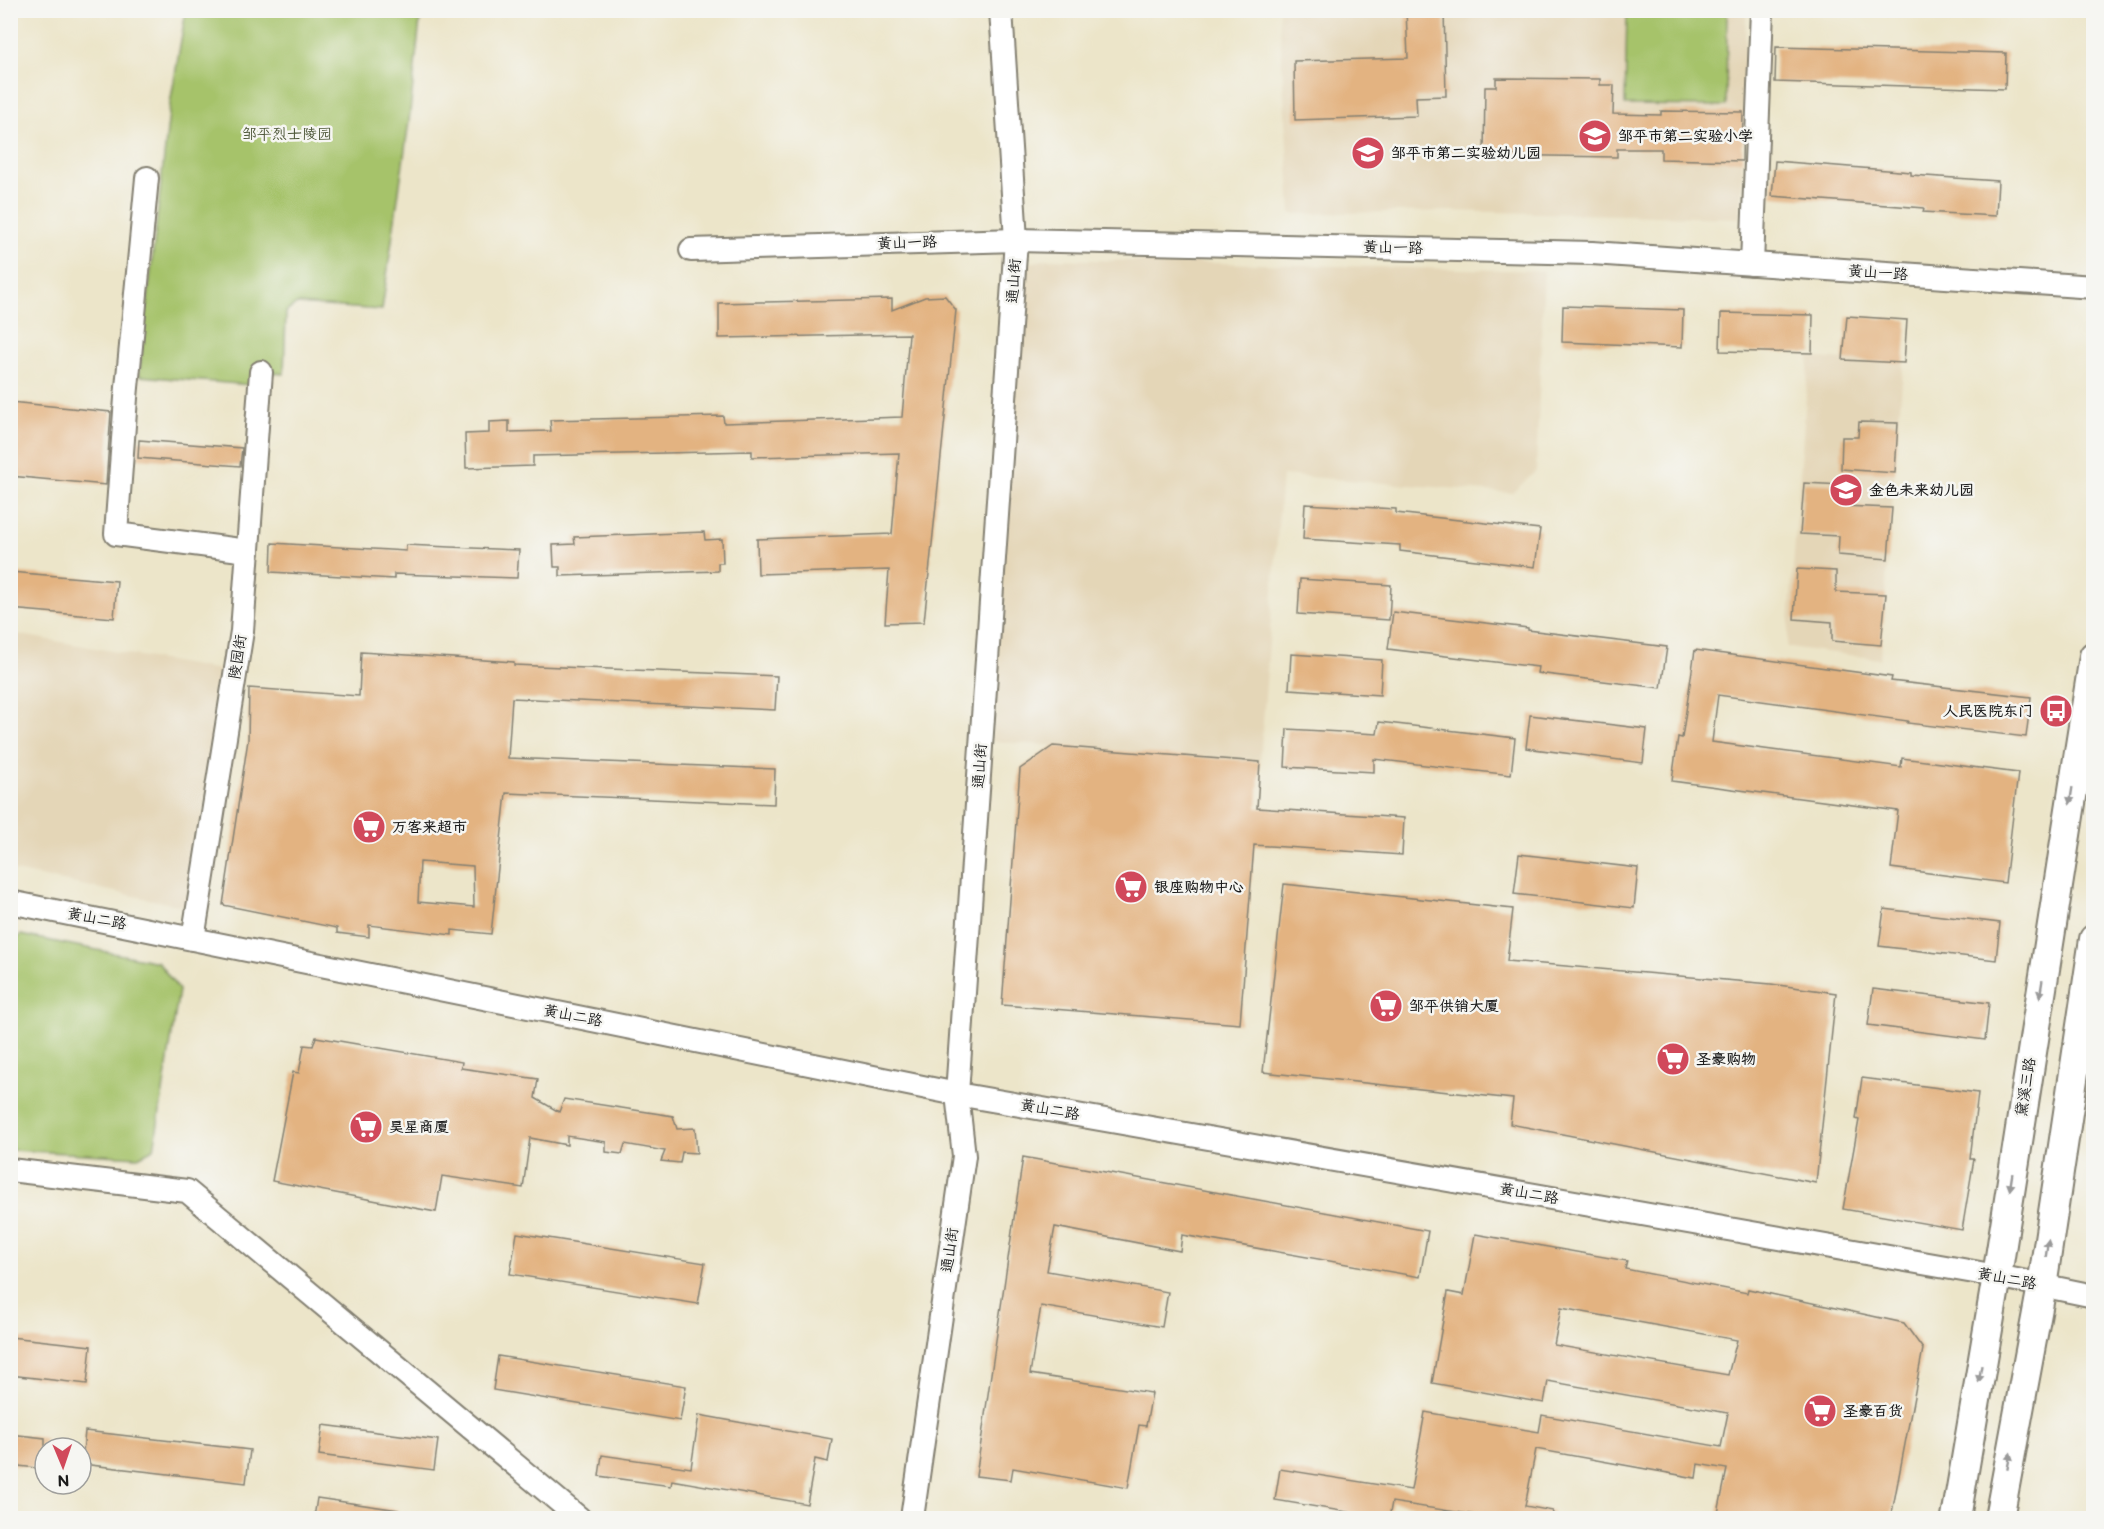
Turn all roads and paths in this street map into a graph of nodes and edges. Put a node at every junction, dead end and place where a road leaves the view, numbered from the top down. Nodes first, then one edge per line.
1 (1001, 10) edge
2 (1762, 10) edge
3 (147, 178) dead end
4 (1016, 240) junction
5 (691, 250) dead end
6 (1752, 264) junction
7 (2094, 287) edge
8 (261, 372) dead end
9 (248, 550) junction
10 (2094, 656) edge
11 (10, 902) edge
12 (193, 939) junction
13 (2094, 939) edge
14 (957, 1094) junction
15 (10, 1170) edge
16 (1997, 1276) junction
17 (2042, 1286) junction
18 (2094, 1296) edge
19 (579, 1518) edge
20 (912, 1518) edge
21 (1956, 1518) edge
22 (1998, 1518) edge

1 - 4 street, 通山街
2 - 6 street
3 - 9 street
4 - 5 street, 黄山一路
4 - 6 street, 黄山一路
4 - 14 street, 通山街
6 - 7 street, 黄山一路
8 - 9 street, 陵园街
9 - 12 street, 陵园街
10 -> 16 main road, 黛溪三路
11 - 12 street, 黄山二路
12 - 14 street, 黄山二路
17 -> 13 main road
14 - 16 street, 黄山二路
14 - 20 street, 通山街
15 - 19 street
16 - 17 street, 黄山二路
16 -> 21 main road, 黛溪三路
17 - 18 street, 黄山二路
22 -> 17 main road

